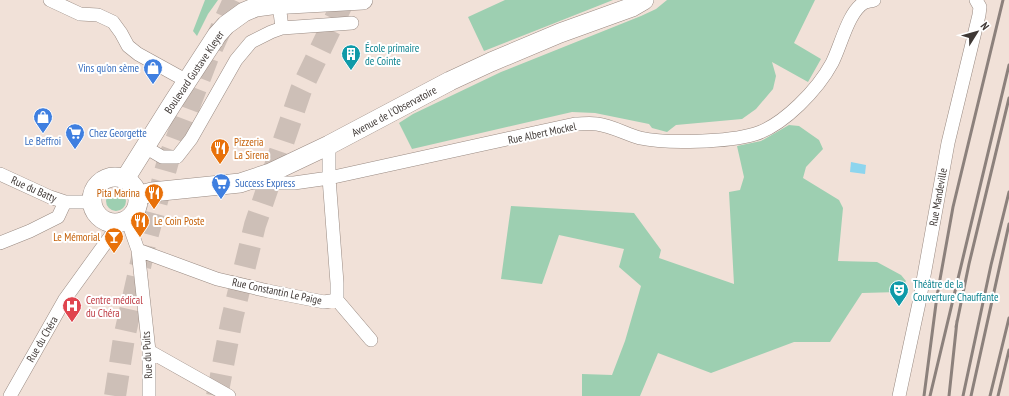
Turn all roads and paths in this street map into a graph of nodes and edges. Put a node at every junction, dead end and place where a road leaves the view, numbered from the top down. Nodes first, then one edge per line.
1 (50, 0) edge
2 (364, 0) edge
3 (644, 0) edge
4 (874, 0) edge
5 (976, 0) edge
6 (278, 4) junction
7 (352, 23) dead end
8 (282, 28) junction
9 (187, 81) junction
10 (329, 145) junction
11 (145, 147) junction
12 (0, 174) edge
13 (329, 178) junction
14 (125, 179) junction
15 (240, 183) junction
16 (138, 196) junction
17 (65, 202) junction
18 (92, 202) junction
19 (122, 221) junction
20 (0, 243) edge
21 (138, 250) junction
22 (337, 300) junction
23 (371, 340) dead end
24 (149, 351) junction
25 (10, 396) edge
26 (149, 396) edge
27 (229, 396) edge
28 (899, 396) edge

1 - 9 street
2 - 6 street, Boulevard Gustave Kleyer
3 - 10 street, Avenue de l'Observatoire
4 - 13 street, Rue Albert Mockel
5 - 28 street, Rue Mandeville
6 - 8 street
6 - 9 street, Boulevard Gustave Kleyer
7 - 8 street
8 - 11 street
9 - 11 street, Boulevard Gustave Kleyer
10 - 13 street, Rue Constantin Le Paige
10 - 15 street, Avenue de l'Observatoire
11 - 14 street, Boulevard Gustave Kleyer
12 - 17 street, Rue du Batty
13 - 15 street, Rue Albert Mockel
13 - 22 street, Rue Constantin Le Paige
14 - 16 street
14 - 18 street
15 - 16 street, Avenue de l'Observatoire
16 - 19 street
17 - 18 street, Rue du Batty
17 - 20 street
18 - 19 street
19 - 21 street, Rue du Puits
19 - 25 street, Rue du Chéra
21 - 22 street, Rue Constantin Le Paige
21 - 24 street, Rue du Puits
22 - 23 street
24 - 26 street, Rue du Puits
24 - 27 street

